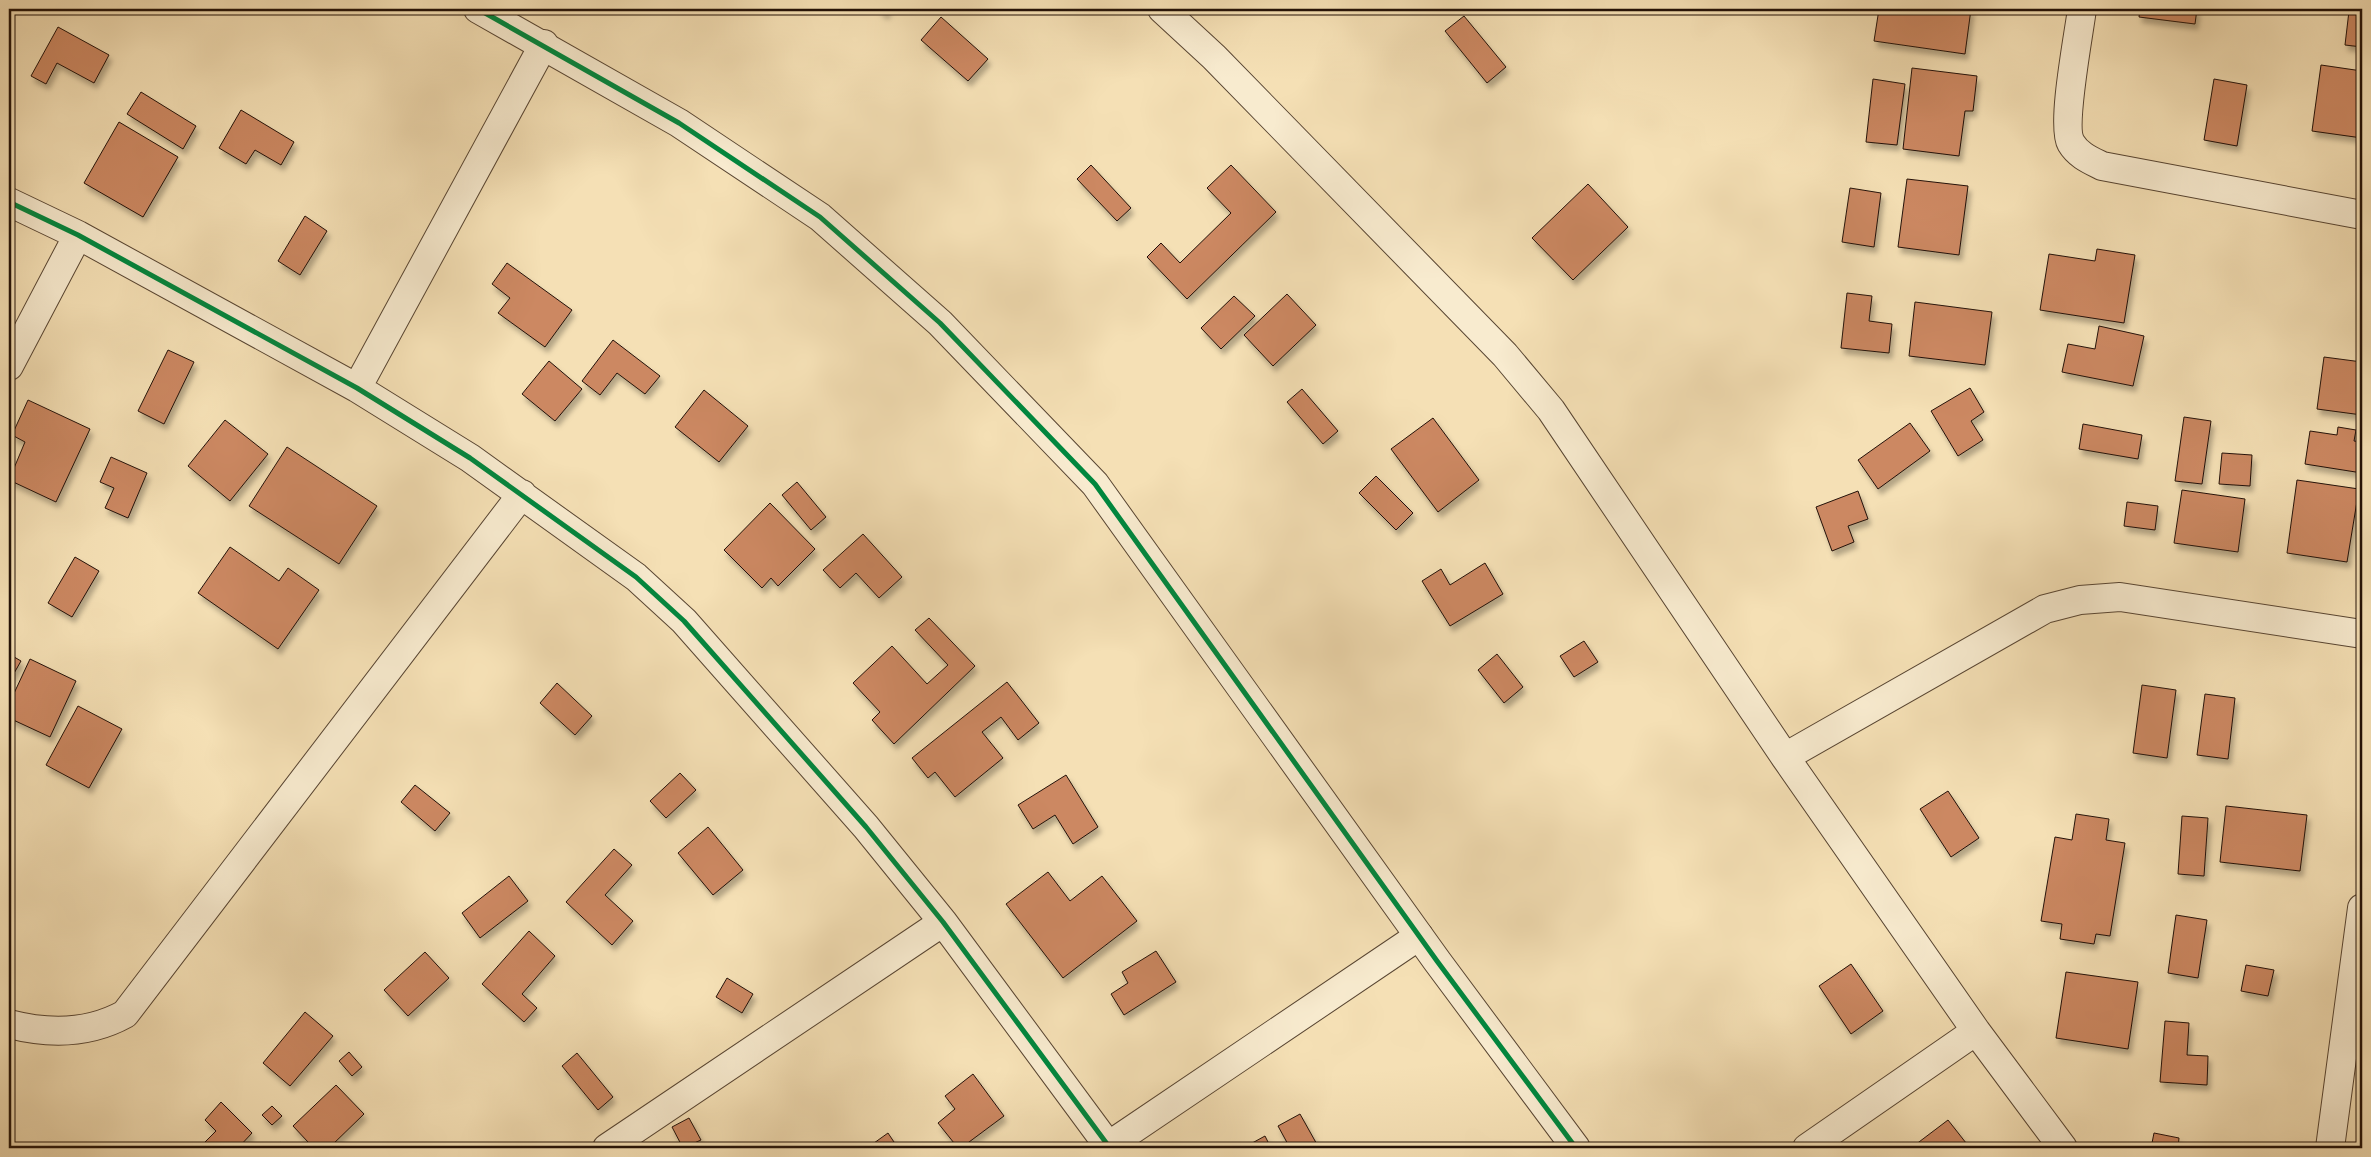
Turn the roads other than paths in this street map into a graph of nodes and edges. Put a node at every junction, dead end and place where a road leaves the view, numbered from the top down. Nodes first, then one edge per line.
1 (478, 9) edge
2 (1162, 9) edge
3 (2082, 9) edge
4 (544, 44) junction
5 (9, 202) edge
6 (2362, 215) edge
7 (78, 235) junction
8 (9, 366) edge
9 (356, 388) junction
10 (522, 494) junction
11 (2362, 634) edge
12 (1785, 757) junction
13 (2362, 908) edge
14 (943, 922) junction
15 (1419, 936) junction
16 (9, 1024) edge
17 (1976, 1030) junction
18 (1109, 1147) edge
19 (607, 1148) edge
20 (1576, 1148) edge
21 (1807, 1148) edge
22 (2063, 1148) edge
23 (2330, 1148) edge

1 - 4 street
2 - 12 street
3 - 6 street
4 - 9 street
4 - 15 street
5 - 7 street
7 - 8 street
7 - 9 street
9 - 10 street
10 - 14 street
10 - 16 street
11 - 12 street
12 - 17 street
13 - 23 street
14 - 18 street
14 - 19 street
15 - 18 street
15 - 20 street
17 - 21 street
17 - 22 street

